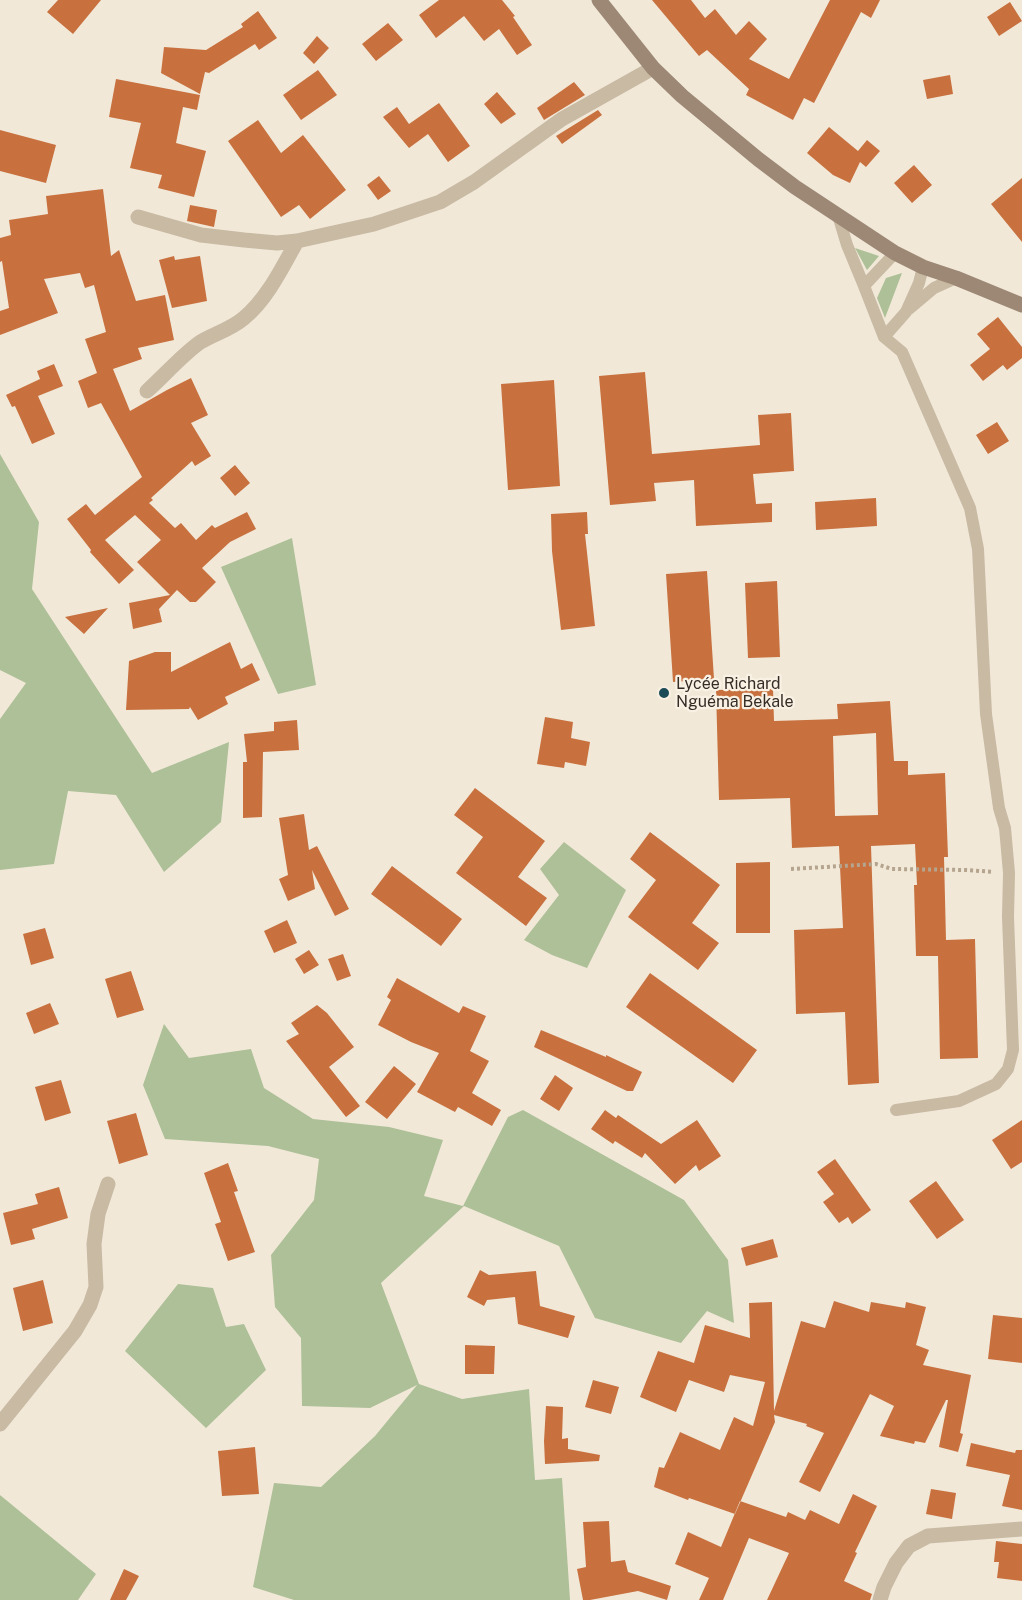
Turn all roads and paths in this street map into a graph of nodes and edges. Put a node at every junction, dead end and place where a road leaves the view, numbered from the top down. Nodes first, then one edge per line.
1 (599, 0) edge
2 (653, 68) junction
3 (838, 215) junction
4 (138, 217) dead end
5 (297, 242) junction
6 (895, 253) junction
7 (923, 267) junction
8 (956, 278) junction
9 (864, 286) junction
10 (1022, 305) edge
11 (906, 312) junction
12 (884, 337) junction
13 (147, 391) dead end
14 (790, 869) dead end
15 (1016, 873) edge
16 (896, 1110) dead end
17 (108, 1184) dead end
18 (0, 1424) edge
19 (1022, 1529) edge
20 (880, 1600) edge

1 - 2 main road
2 - 3 main road
2 - 5 street
3 - 6 main road
3 - 9 lane
4 - 5 street
5 - 13 street
6 - 7 main road
6 - 9 lane
7 - 8 main road
7 - 11 lane
8 - 10 main road
8 - 11 lane
9 - 12 lane
11 - 12 lane
12 - 15 lane
14 - 15 path
15 - 16 lane
17 - 18 street
19 - 20 street

